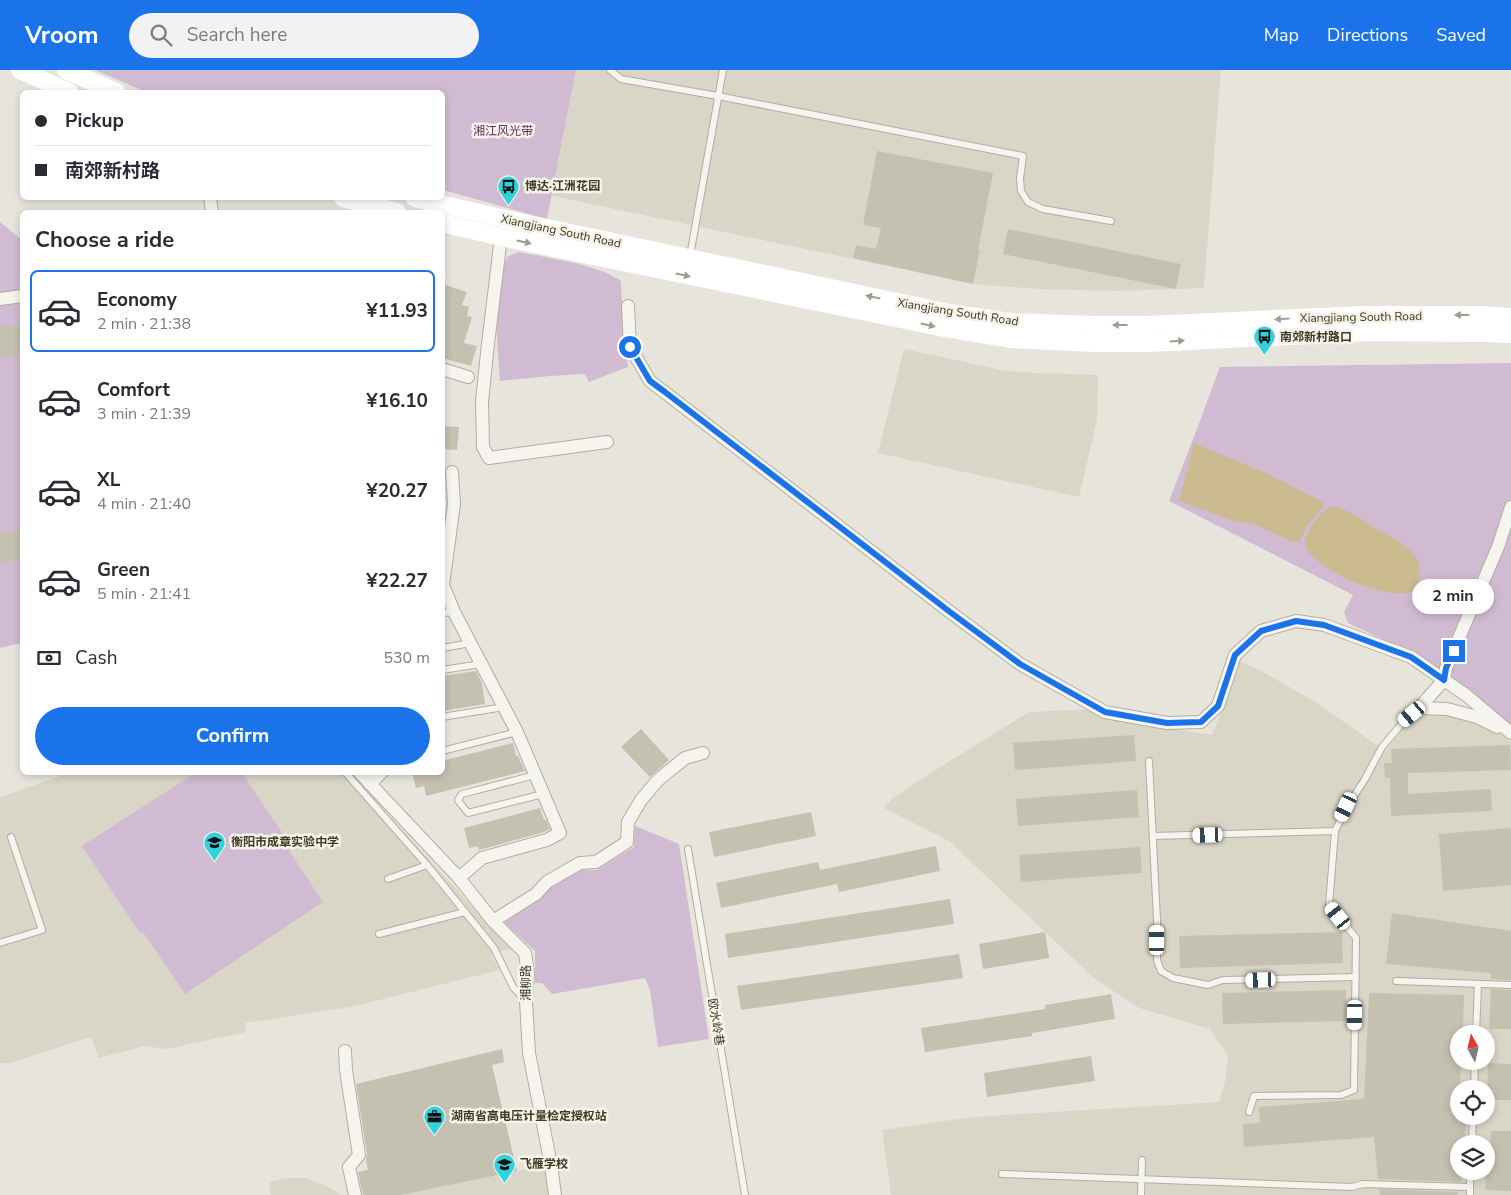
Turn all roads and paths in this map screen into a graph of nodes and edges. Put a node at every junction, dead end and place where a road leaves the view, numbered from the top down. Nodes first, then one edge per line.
1 (20, 70) edge
2 (66, 70) edge
3 (610, 70) edge
4 (723, 70) edge
5 (65, 90) edge
6 (111, 90) edge
7 (718, 96) junction
8 (351, 200) edge
9 (424, 200) edge
10 (389, 210) edge
11 (1111, 221) dead end
12 (445, 224) edge
13 (501, 237) junction
14 (690, 258) junction
15 (20, 296) edge
16 (0, 299) edge
17 (628, 306) dead end
18 (1511, 317) edge
19 (1511, 334) edge
20 (445, 370) edge
21 (468, 377) dead end
22 (607, 442) dead end
23 (447, 472) edge
24 (1511, 507) edge
25 (448, 511) edge
26 (446, 537) edge
27 (445, 550) edge
28 (445, 596) edge
29 (448, 613) edge
30 (470, 643) junction
31 (445, 647) edge
32 (481, 664) junction
33 (445, 670) edge
34 (1444, 680) junction
35 (504, 707) junction
36 (1419, 708) junction
37 (445, 717) edge
38 (516, 732) junction
39 (1511, 733) edge
40 (445, 750) edge
41 (704, 752) dead end
42 (1149, 761) dead end
43 (348, 775) edge
44 (362, 775) edge
45 (379, 775) edge
46 (535, 775) junction
47 (370, 784) junction
48 (543, 794) junction
49 (1335, 831) junction
50 (1153, 836) junction
51 (11, 837) dead end
52 (688, 849) dead end
53 (427, 865) junction
54 (459, 878) junction
55 (388, 879) dead end
56 (465, 912) junction
57 (494, 921) junction
58 (379, 934) dead end
59 (0, 942) edge
60 (1356, 977) junction
61 (1396, 981) dead end
62 (1478, 984) junction
63 (1511, 985) edge
64 (526, 1001) junction
65 (1476, 1025) edge
66 (345, 1051) dead end
67 (1249, 1112) dead end
68 (1142, 1160) dead end
69 (1002, 1174) dead end
70 (1141, 1180) junction
71 (1470, 1180) edge
72 (1470, 1187) junction
73 (1352, 1188) junction
74 (356, 1195) edge
75 (555, 1195) edge
76 (744, 1195) edge
77 (1141, 1195) edge
78 (1352, 1195) edge
79 (1470, 1195) edge

1 - 5 main road
2 - 6 main road
3 - 7 lane
4 - 7 lane
7 - 11 lane
7 - 14 lane
8 - 10 main road
9 - 14 main road, Xiangjiang South Road
12 - 13 main road, Xiangjiang South Road
13 -> 19 main road, Xiangjiang South Road
13 - 22 street
18 -> 14 main road, Xiangjiang South Road
15 - 16 street
17 - 34 street
20 - 21 street
23 - 25 street
24 - 34 street
25 - 26 street
26 - 27 street
28 - 29 street
29 - 30 street
30 - 31 lane
30 - 32 street
32 - 33 lane
32 - 35 street
34 - 36 street
34 - 39 street
35 - 37 lane
35 - 38 street
36 - 39 street
36 - 49 lane
38 - 40 lane
38 - 46 street
41 - 57 street
42 - 50 lane
43 - 53 lane
44 - 47 street, 湘柳路
45 - 47 street
46 - 48 street
46 - 48 lane
47 - 54 street, 湘柳路
48 - 54 street
49 - 50 lane
49 - 60 lane
50 - 60 lane
51 - 59 lane
52 - 76 lane, 欧水岭巷
53 - 55 lane
53 - 56 lane
54 - 57 street, 湘柳路
56 - 58 lane
56 - 64 lane
57 - 64 street, 湘柳路
60 - 67 lane
61 - 62 lane
62 - 63 lane
62 - 65 lane
64 - 75 street, 湘柳路
66 - 74 street
68 - 70 lane
69 - 70 lane
70 - 73 lane
70 - 77 lane
71 - 72 lane
72 - 73 lane
72 - 79 lane
73 - 78 lane

